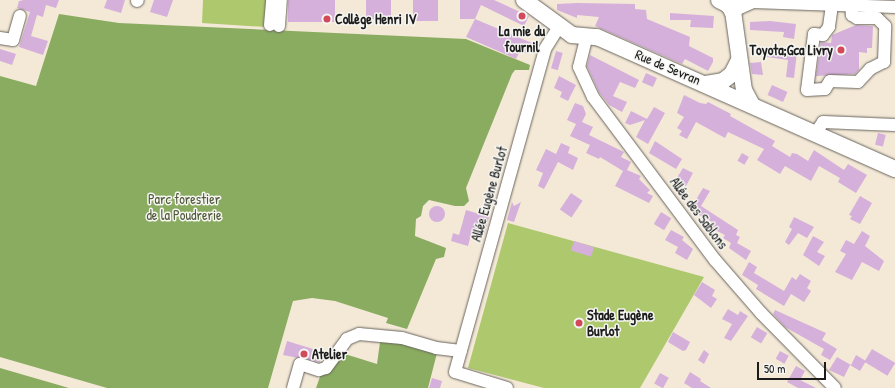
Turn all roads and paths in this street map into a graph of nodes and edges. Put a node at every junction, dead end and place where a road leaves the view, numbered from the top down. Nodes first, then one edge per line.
1 (272, 0) edge
2 (281, 0) edge
3 (524, 0) edge
4 (729, 4) edge
5 (832, 5) junction
6 (851, 6) junction
7 (546, 7) edge
8 (895, 7) edge
9 (20, 16) dead end
10 (559, 28) junction
11 (587, 35) junction
12 (0, 38) edge
13 (739, 60) junction
14 (706, 84) junction
15 (752, 105) junction
16 (895, 125) edge
17 (815, 134) junction
18 (895, 169) edge
19 (461, 351) junction
20 (293, 388) edge
21 (508, 388) edge
22 (835, 388) edge

1 - 2 street
3 - 7 main road, Rue de Sevran
4 - 5 street
4 - 13 main road
5 - 6 street
5 - 6 street
6 - 8 street
7 - 10 main road, Rue de Sevran
9 - 12 street
10 - 11 main road, Rue de Sevran
10 - 19 street, Allée Eugène Burlot
11 - 14 main road, Rue de Sevran
11 - 22 street, Allée des Sablons
13 - 14 main road
13 - 15 main road
14 - 15 main road, Rue de Sevran
15 - 17 main road, Rue de Sevran
16 - 17 street
17 - 18 main road, Rue de Sevran
19 - 20 street
19 - 21 street, Allée Eugène Burlot

